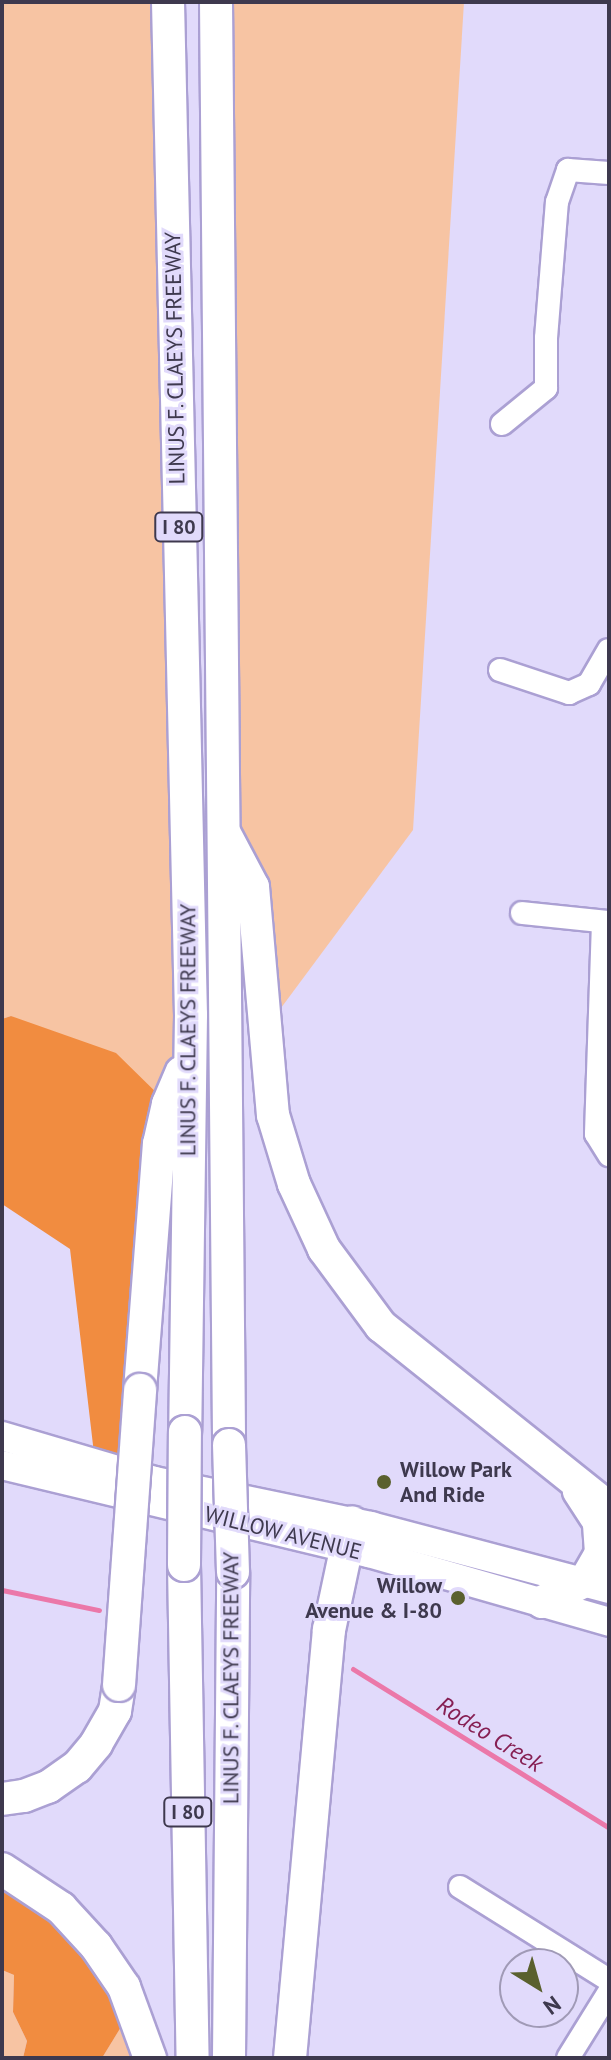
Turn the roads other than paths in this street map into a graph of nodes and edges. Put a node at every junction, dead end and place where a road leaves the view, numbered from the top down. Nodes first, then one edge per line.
1 (156, 2) edge
2 (168, 2) edge
3 (216, 2) edge
4 (168, 39) junction
5 (609, 173) edge
6 (502, 424) dead end
7 (609, 650) edge
8 (500, 670) dead end
9 (222, 828) junction
10 (522, 913) dead end
11 (606, 922) edge
12 (189, 1056) junction
13 (609, 1155) edge
14 (2, 1436) edge
15 (2, 1465) edge
16 (571, 1478) junction
17 (609, 1508) edge
18 (349, 1535) junction
19 (597, 1585) edge
20 (542, 1602) junction
21 (609, 1622) edge
22 (2, 1799) edge
23 (2, 1869) edge
24 (460, 1887) dead end
25 (609, 1980) edge
26 (609, 1992) edge
27 (150, 2058) edge
28 (193, 2058) edge
29 (229, 2058) edge
30 (290, 2058) edge
31 (568, 2058) edge

1 - 4 highway
2 - 4 highway, LINUS F. CLAEYS FREEWAY / I 80
3 - 9 highway, LINUS F. CLAEYS FREEWAY / I 80
4 - 12 highway, LINUS F. CLAEYS FREEWAY / I 80
5 - 6 street
7 - 8 street
9 - 16 highway
9 - 29 highway, LINUS F. CLAEYS FREEWAY / I 80, bridge
10 - 11 street
11 - 13 street
12 - 22 highway, bridge
12 - 28 highway, LINUS F. CLAEYS FREEWAY / I 80, bridge
14 - 18 main road, WILLOW AVENUE
15 - 18 main road, WILLOW AVENUE
16 - 17 highway
16 - 19 highway
18 - 19 main road, WILLOW AVENUE
18 - 20 main road, WILLOW AVENUE
18 - 30 highway
19 - 20 highway
20 - 21 main road, WILLOW AVENUE
23 - 27 highway
24 - 25 street
26 - 31 street

